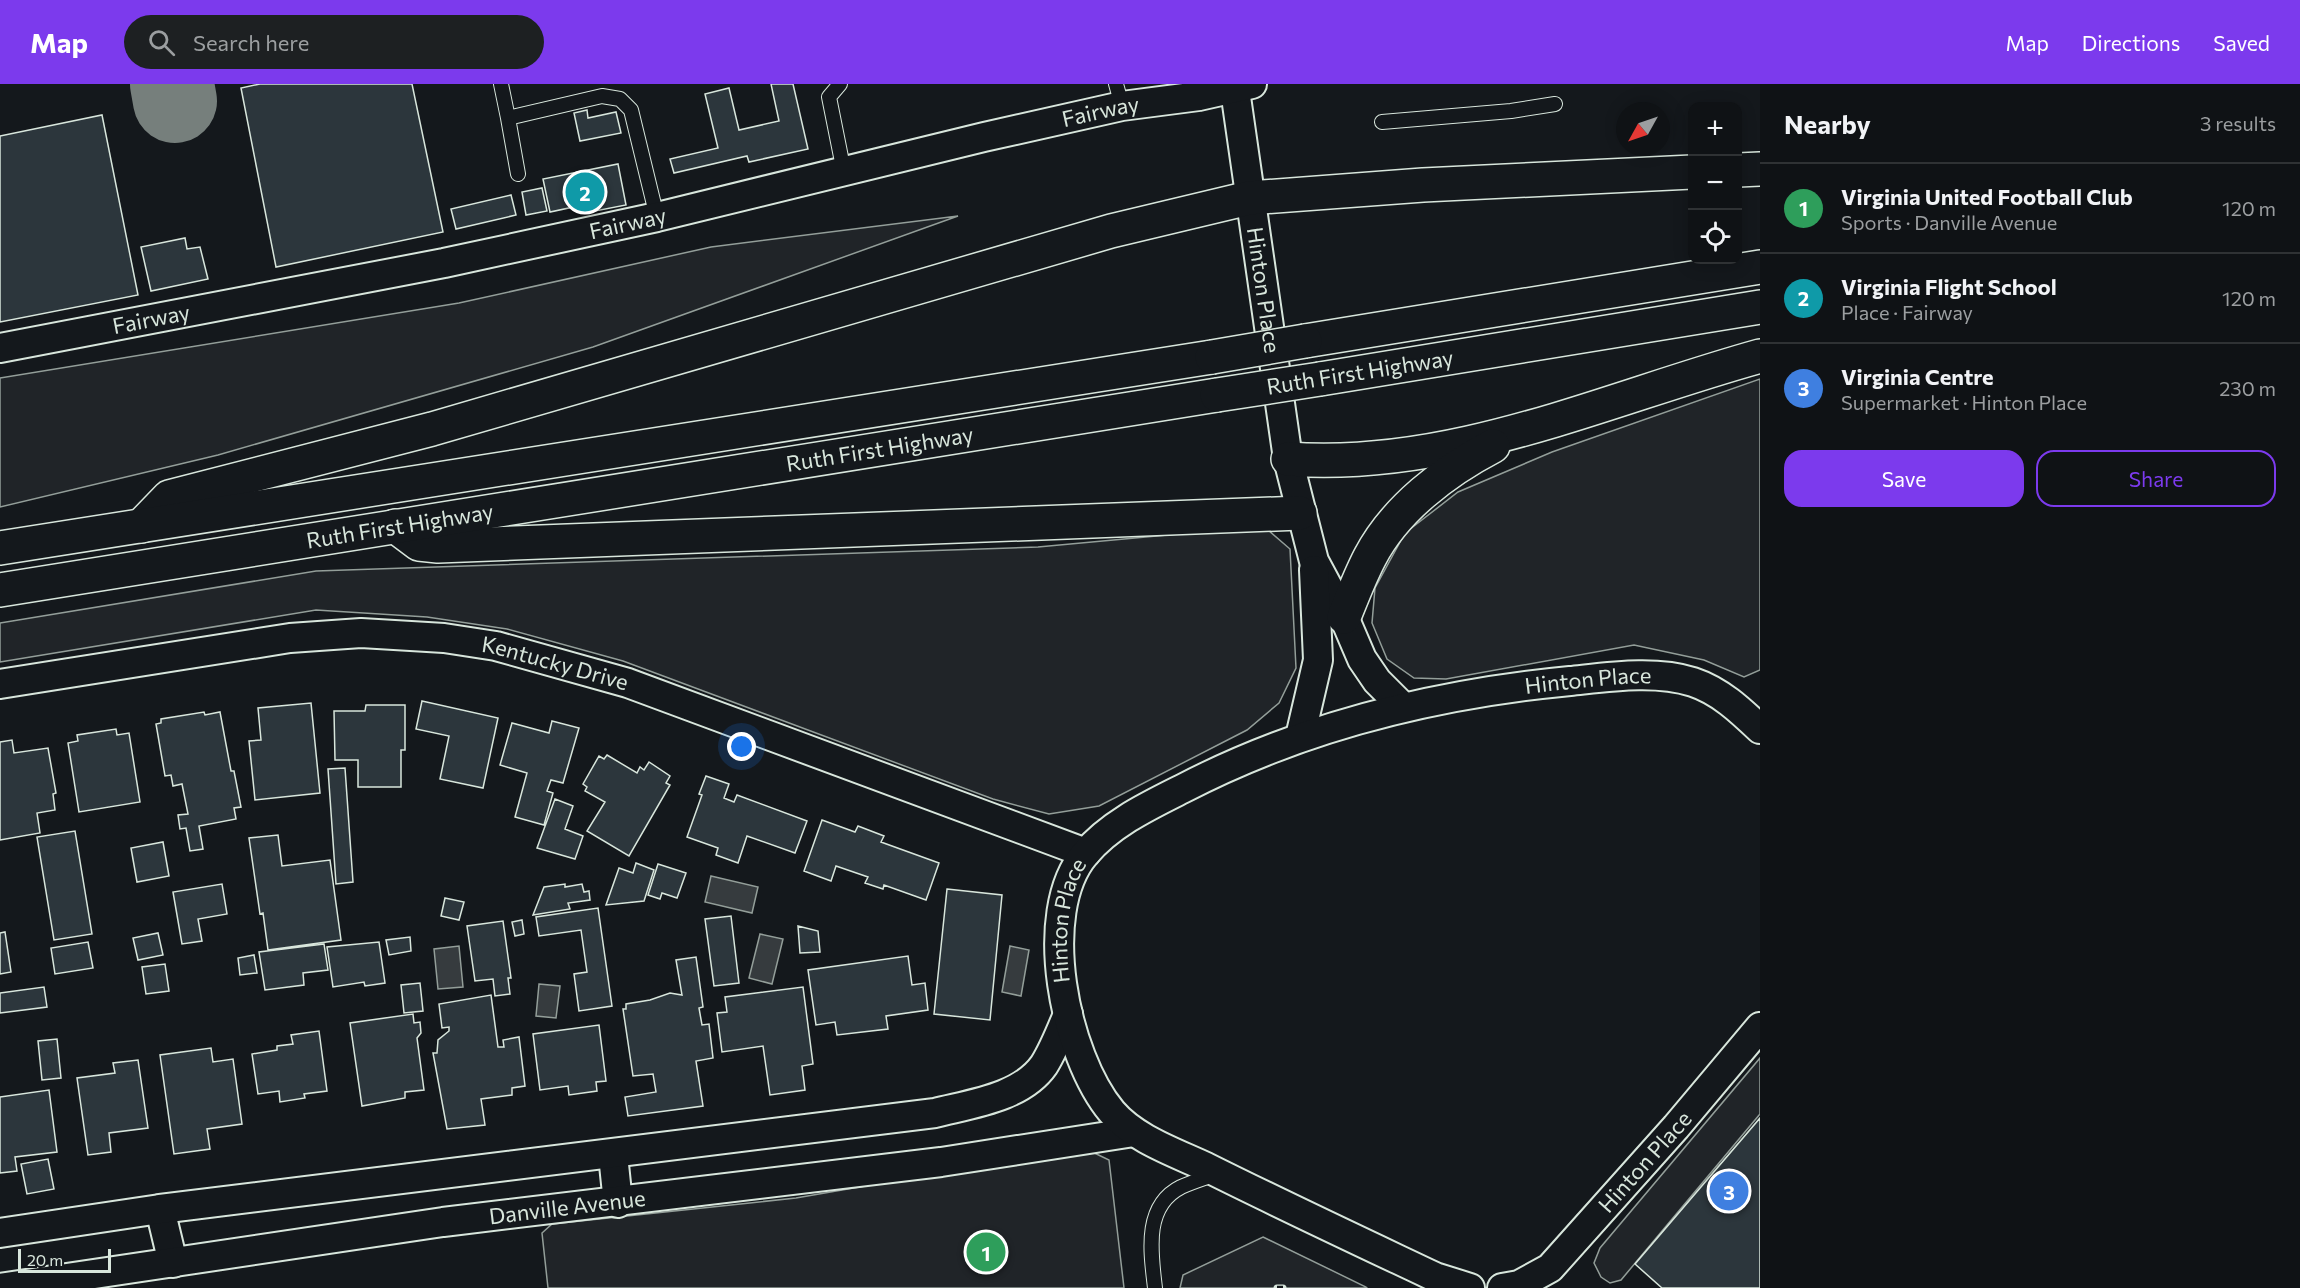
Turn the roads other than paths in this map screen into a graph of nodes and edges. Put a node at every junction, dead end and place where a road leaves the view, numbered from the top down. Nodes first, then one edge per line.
1 (501, 84) edge
2 (840, 84) edge
3 (1243, 87) edge
4 (1119, 95) edge
5 (1555, 104) dead end
6 (508, 118) junction
7 (1382, 122) dead end
8 (1760, 169) edge
9 (1742, 170) edge
10 (844, 171) junction
11 (1688, 172) edge
12 (518, 174) dead end
13 (1248, 198) junction
14 (657, 217) junction
15 (1760, 267) edge
16 (1760, 307) edge
17 (0, 348) edge
18 (1760, 356) edge
19 (1521, 431) junction
20 (1288, 459) junction
21 (1300, 513) junction
22 (141, 525) junction
23 (395, 526) junction
24 (0, 548) edge
25 (1314, 561) junction
26 (0, 590) edge
27 (1344, 617) junction
28 (0, 684) edge
29 (1403, 707) junction
30 (1760, 729) edge
31 (1300, 737) junction
32 (1086, 853) junction
33 (1068, 1014) junction
34 (1760, 1027) edge
35 (1134, 1132) junction
36 (613, 1155) junction
37 (1218, 1173) junction
38 (618, 1203) junction
39 (160, 1209) junction
40 (0, 1233) edge
41 (173, 1263) junction
42 (1514, 1287) edge
43 (0, 1288) edge
44 (1155, 1288) edge
45 (1470, 1288) edge

1 - 6 lane
2 - 10 lane
3 - 4 street, Fairway
3 - 13 street, Hinton Place
4 - 10 street, Fairway
5 - 7 lane
6 - 12 lane
6 - 14 lane
8 - 9 highway
10 - 14 street, Fairway
11 - 13 highway
13 - 20 street, Hinton Place
13 - 22 highway
14 - 17 street, Fairway
15 - 22 highway, Ruth First Highway, bridge
16 - 23 highway, Ruth First Highway, bridge
18 - 19 highway
19 - 20 highway
19 - 27 highway
20 - 21 street, Hinton Place
21 - 23 highway
21 - 25 street, Hinton Place
22 - 24 highway, Ruth First Highway
23 - 26 highway, Ruth First Highway
25 - 27 street, Hinton Place
25 - 31 street, Hinton Place
27 - 29 street, Hinton Place
28 - 32 street, Kentucky Drive
29 - 30 street, Hinton Place
29 - 31 street, Hinton Place
31 - 32 street, Hinton Place
32 - 33 street, Hinton Place
33 - 35 street, Hinton Place
33 - 36 street
34 - 42 street, Hinton Place
35 - 37 street, Hinton Place
35 - 38 street, Danville Avenue
36 - 38 street
36 - 39 street
37 - 44 lane
37 - 45 street, Hinton Place
38 - 41 street, Danville Avenue
39 - 40 street
39 - 41 street
41 - 43 street, Danville Avenue

